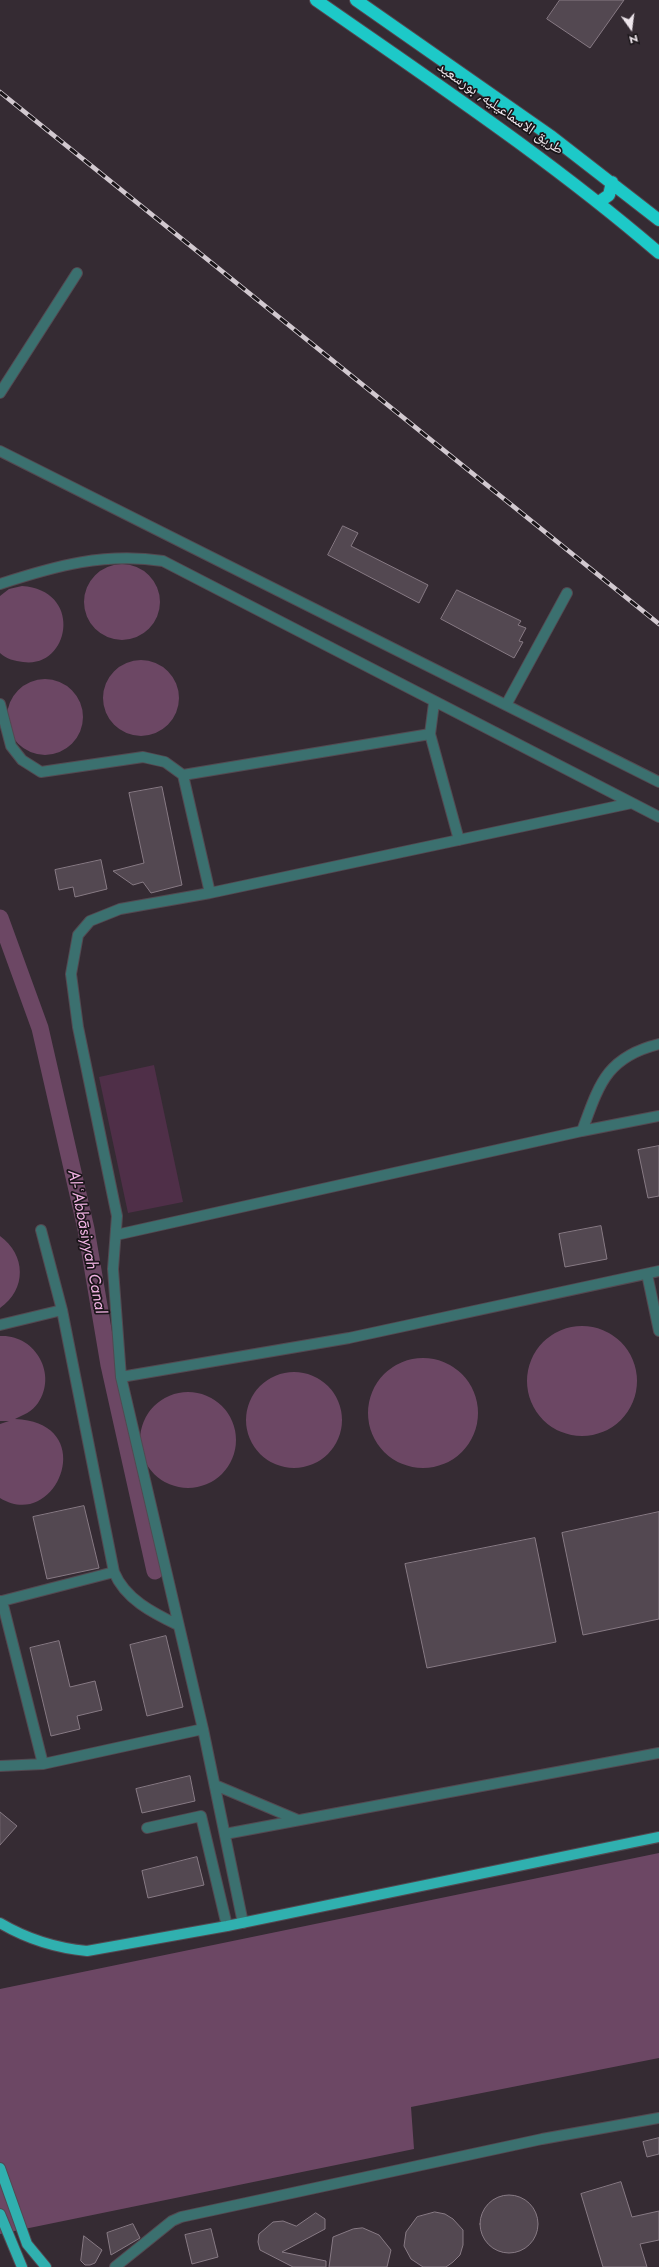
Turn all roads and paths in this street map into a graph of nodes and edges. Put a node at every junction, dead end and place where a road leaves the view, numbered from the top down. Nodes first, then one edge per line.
1 (316, 0) edge
2 (356, 0) edge
3 (612, 182) junction
4 (599, 202) junction
5 (659, 220) edge
6 (659, 253) edge
7 (77, 273) dead end
8 (0, 393) edge
9 (0, 451) edge
10 (0, 584) edge
11 (567, 593) dead end
12 (434, 703) junction
13 (0, 704) edge
14 (506, 705) junction
15 (430, 734) junction
16 (183, 775) junction
17 (659, 782) edge
18 (632, 803) junction
19 (659, 817) edge
20 (459, 840) junction
21 (210, 893) junction
22 (659, 1044) edge
23 (659, 1116) edge
24 (582, 1131) junction
25 (41, 1230) dead end
26 (116, 1235) junction
27 (659, 1271) edge
28 (647, 1274) junction
29 (62, 1310) junction
30 (0, 1325) edge
31 (659, 1331) edge
32 (121, 1377) junction
33 (114, 1572) junction
34 (1, 1601) edge
35 (178, 1626) junction
36 (203, 1729) junction
37 (659, 1753) edge
38 (43, 1764) junction
39 (0, 1766) edge
40 (215, 1785) junction
41 (298, 1820) junction
42 (147, 1828) dead end
43 (225, 1834) junction
44 (659, 1837) edge
45 (0, 1923) edge
46 (243, 1923) junction
47 (228, 1926) junction
48 (659, 2118) edge
49 (0, 2168) edge
50 (0, 2214) edge
51 (22, 2267) edge
52 (46, 2267) edge
53 (115, 2267) edge

1 - 4 highway, طريق الاسماعيليه, بورسعيد
2 - 3 highway, طريق الاسماعيليه, بورسعيد
3 - 4 highway
3 - 5 highway, طريق الاسماعيليه, بورسعيد
4 - 6 highway, طريق الاسماعيليه, بورسعيد
7 - 8 street
9 - 14 street
10 - 12 street
11 - 14 street
12 - 15 street
12 - 18 street
13 - 16 street
14 - 17 street
15 - 16 street
15 - 20 street
16 - 21 street
18 - 19 street
18 - 20 street
20 - 21 street
21 - 26 street
22 - 24 street
23 - 24 street
24 - 26 street
25 - 29 street
26 - 32 street
27 - 28 street
28 - 31 street
28 - 32 street
29 - 30 street
29 - 33 street
32 - 35 street
33 - 34 street
33 - 35 street
34 - 38 street
35 - 36 street
36 - 38 street
36 - 40 street
37 - 41 street
38 - 39 street
40 - 41 street
40 - 43 street
41 - 43 street
42 - 47 street
43 - 46 street
44 - 46 main road
45 - 47 main road
46 - 47 main road
48 - 53 street
49 - 52 main road
50 - 51 main road

